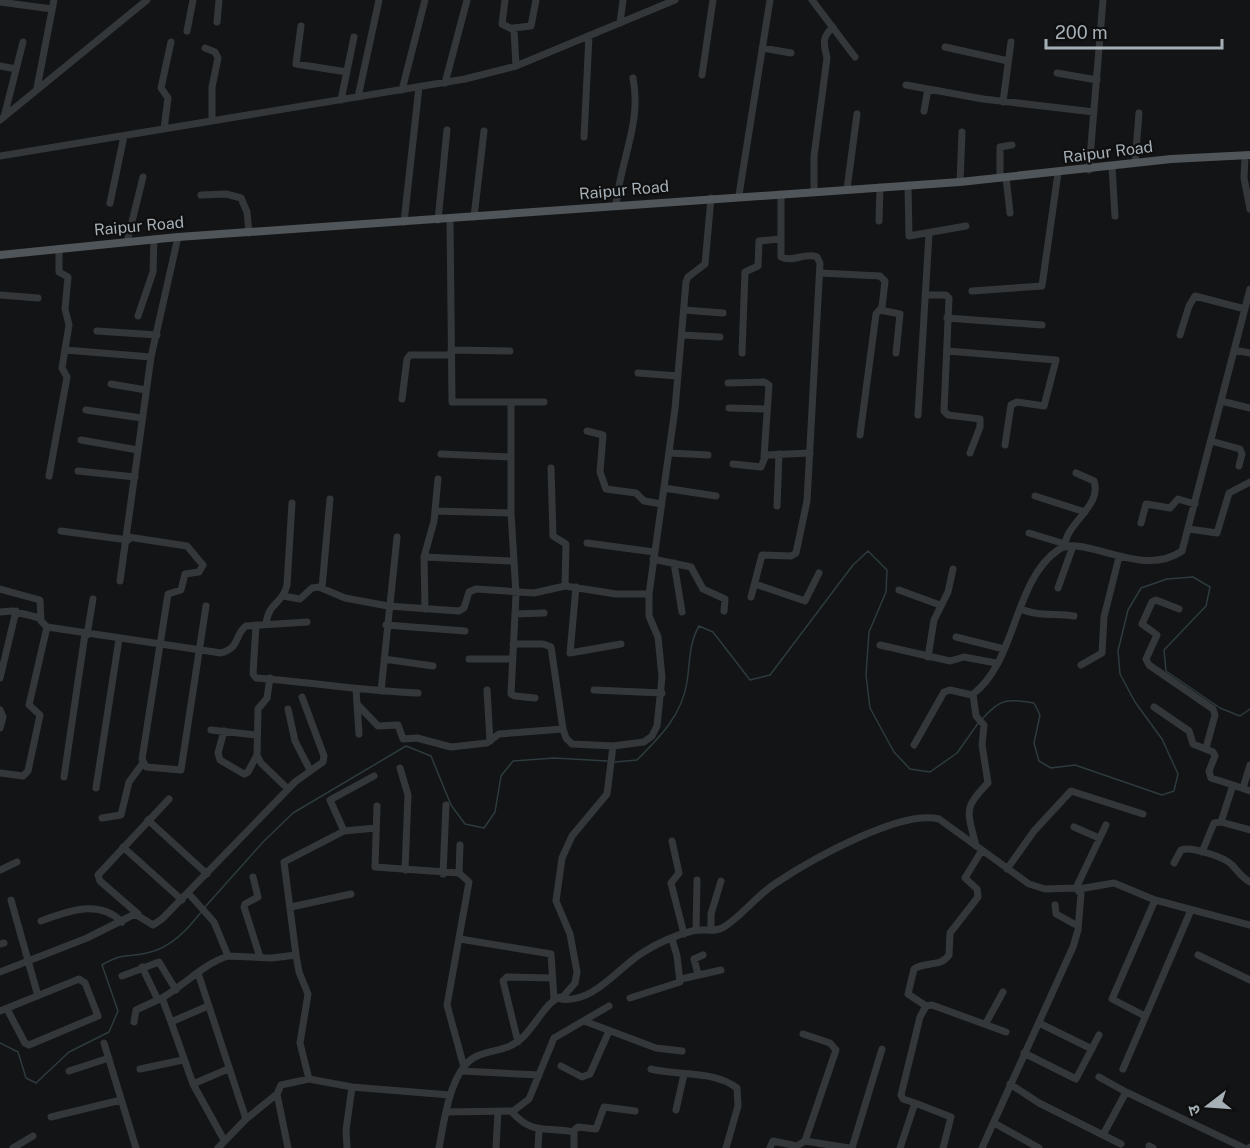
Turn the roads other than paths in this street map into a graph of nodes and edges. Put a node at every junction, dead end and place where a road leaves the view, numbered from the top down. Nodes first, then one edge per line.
1 (54, 0) edge
2 (137, 0) edge
3 (147, 0) edge
4 (193, 0) edge
5 (219, 0) edge
6 (379, 0) edge
7 (426, 0) edge
8 (467, 0) edge
9 (504, 0) edge
10 (536, 0) edge
11 (622, 0) edge
12 (675, 0) edge
13 (714, 0) edge
14 (770, 0) edge
15 (812, 0) edge
16 (1103, 0) edge
17 (0, 2) edge
18 (52, 9) junction
19 (136, 9) junction
20 (217, 22) dead end
21 (620, 23) junction
22 (301, 26) dead end
23 (833, 27) junction
24 (513, 28) junction
25 (187, 31) dead end
26 (589, 36) junction
27 (354, 37) dead end
28 (23, 42) dead end
29 (171, 42) dead end
30 (1011, 42) dead end
31 (945, 47) dead end
32 (205, 48) dead end
33 (762, 48) junction
34 (791, 53) dead end
35 (855, 57) dead end
36 (1008, 61) junction
37 (0, 66) edge
38 (516, 66) junction
39 (16, 69) junction
40 (347, 72) junction
41 (1058, 73) dead end
42 (702, 75) dead end
43 (633, 78) dead end
44 (1097, 80) junction
45 (445, 83) junction
46 (906, 85) dead end
47 (419, 87) junction
48 (37, 88) junction
49 (928, 89) junction
50 (402, 90) junction
51 (358, 97) junction
52 (342, 100) junction
53 (1003, 102) junction
54 (924, 111) dead end
55 (1094, 112) junction
56 (1139, 113) dead end
57 (857, 114) dead end
58 (2, 118) edge
59 (212, 121) junction
60 (164, 129) junction
61 (447, 130) dead end
62 (484, 131) dead end
63 (962, 132) dead end
64 (124, 136) junction
65 (584, 137) dead end
66 (1012, 145) dead end
67 (0, 156) edge
68 (1248, 156) edge
69 (1135, 163) junction
70 (1112, 167) junction
71 (1089, 170) junction
72 (1058, 173) junction
73 (143, 177) dead end
74 (1003, 178) junction
75 (960, 182) junction
76 (908, 185) junction
77 (880, 187) junction
78 (848, 189) junction
79 (814, 191) junction
80 (781, 194) junction
81 (201, 195) dead end
82 (738, 195) junction
83 (711, 198) junction
84 (110, 203) dead end
85 (615, 206) junction
86 (1250, 210) edge
87 (1010, 213) dead end
88 (1115, 216) dead end
89 (474, 217) junction
90 (450, 219) junction
91 (438, 220) junction
92 (879, 221) dead end
93 (404, 222) junction
94 (966, 226) dead end
95 (249, 232) junction
96 (929, 234) junction
97 (178, 237) junction
98 (154, 239) junction
99 (780, 239) junction
100 (127, 242) junction
101 (59, 249) junction
102 (0, 255) edge
103 (820, 273) junction
104 (1250, 290) edge
105 (972, 291) dead end
106 (0, 295) edge
107 (925, 295) junction
108 (38, 298) dead end
109 (1245, 309) junction
110 (684, 310) junction
111 (880, 310) junction
112 (723, 313) dead end
113 (138, 316) dead end
114 (947, 318) junction
115 (1042, 325) dead end
116 (97, 331) dead end
117 (157, 335) junction
118 (682, 335) junction
119 (1180, 335) dead end
120 (720, 337) dead end
121 (65, 350) junction
122 (1234, 350) junction
123 (510, 351) dead end
124 (947, 351) junction
125 (451, 352) junction
126 (896, 352) dead end
127 (742, 353) dead end
128 (1250, 353) edge
129 (151, 357) junction
130 (638, 373) dead end
131 (678, 376) junction
132 (728, 383) dead end
133 (111, 384) dead end
134 (146, 390) junction
135 (402, 399) dead end
136 (1221, 401) junction
137 (544, 402) dead end
138 (511, 403) junction
139 (729, 408) dead end
140 (1250, 408) edge
141 (767, 409) junction
142 (86, 410) dead end
143 (918, 415) dead end
144 (142, 418) junction
145 (587, 431) dead end
146 (861, 435) dead end
147 (81, 440) dead end
148 (1211, 441) junction
149 (1005, 445) dead end
150 (138, 450) junction
151 (669, 453) junction
152 (810, 453) junction
153 (970, 453) dead end
154 (441, 454) dead end
155 (779, 454) junction
156 (708, 455) dead end
157 (511, 457) junction
158 (764, 457) junction
159 (733, 464) dead end
160 (1239, 466) dead end
161 (551, 468) dead end
162 (78, 471) dead end
163 (1076, 473) dead end
164 (49, 476) dead end
165 (135, 477) junction
166 (438, 479) dead end
167 (1250, 483) edge
168 (664, 488) junction
169 (716, 496) dead end
170 (1035, 496) dead end
171 (330, 499) dead end
172 (292, 503) dead end
173 (662, 504) junction
174 (1196, 504) junction
175 (777, 506) dead end
176 (435, 511) junction
177 (1085, 512) junction
178 (511, 513) junction
179 (1141, 523) dead end
180 (1189, 529) junction
181 (62, 531) dead end
182 (1029, 533) dead end
183 (397, 537) dead end
184 (128, 539) junction
185 (587, 543) dead end
186 (1068, 546) junction
187 (654, 556) junction
188 (424, 557) junction
189 (1119, 558) junction
190 (512, 561) junction
191 (674, 563) junction
192 (953, 569) dead end
193 (819, 573) dead end
194 (120, 581) dead end
195 (755, 584) junction
196 (565, 586) junction
197 (576, 587) junction
198 (322, 588) junction
199 (1058, 588) dead end
200 (0, 589) edge
201 (899, 590) dead end
202 (516, 594) junction
203 (649, 594) junction
204 (283, 596) junction
205 (751, 597) dead end
206 (93, 599) dead end
207 (940, 605) junction
208 (206, 606) dead end
209 (388, 606) junction
210 (425, 609) junction
211 (1021, 609) junction
212 (1179, 609) dead end
213 (16, 611) junction
214 (724, 611) dead end
215 (0, 612) edge
216 (682, 612) dead end
217 (544, 613) dead end
218 (515, 614) junction
219 (1074, 616) dead end
220 (40, 618) junction
221 (307, 622) dead end
222 (266, 624) junction
223 (255, 625) junction
224 (386, 625) junction
225 (47, 627) junction
226 (465, 631) dead end
227 (86, 634) junction
228 (956, 637) dead end
229 (119, 639) junction
230 (513, 644) junction
231 (621, 644) dead end
232 (880, 645) dead end
233 (160, 646) junction
234 (1004, 649) junction
235 (199, 651) junction
236 (928, 657) junction
237 (384, 659) junction
238 (470, 659) dead end
239 (512, 659) junction
240 (996, 663) junction
241 (1081, 665) dead end
242 (433, 666) dead end
243 (0, 678) edge
244 (270, 678) junction
245 (356, 689) junction
246 (487, 690) dead end
247 (594, 690) dead end
248 (381, 692) junction
249 (418, 693) dead end
250 (662, 693) junction
251 (973, 694) junction
252 (302, 697) dead end
253 (535, 698) dead end
254 (357, 704) junction
255 (1154, 706) dead end
256 (288, 709) dead end
257 (0, 710) edge
258 (0, 728) edge
259 (563, 729) junction
260 (211, 730) dead end
261 (224, 731) junction
262 (359, 734) dead end
263 (256, 735) junction
264 (490, 741) junction
265 (914, 745) dead end
266 (614, 746) junction
267 (1206, 748) junction
268 (257, 755) junction
269 (143, 763) junction
270 (1250, 765) edge
271 (400, 768) dead end
272 (310, 770) junction
273 (0, 773) edge
274 (374, 776) dead end
275 (64, 777) dead end
276 (1233, 785) junction
277 (96, 788) dead end
278 (288, 789) junction
279 (1246, 790) edge
280 (169, 799) dead end
281 (446, 805) dead end
282 (377, 806) dead end
283 (1143, 814) dead end
284 (102, 818) dead end
285 (148, 819) junction
286 (1221, 822) junction
287 (1106, 825) dead end
288 (1074, 827) dead end
289 (376, 828) junction
290 (1250, 830) edge
291 (344, 831) junction
292 (1099, 838) junction
293 (672, 841) dead end
294 (460, 845) dead end
295 (123, 848) junction
296 (979, 848) junction
297 (1202, 852) junction
298 (17, 862) dead end
299 (1174, 863) dead end
300 (1007, 869) junction
301 (0, 870) edge
302 (405, 870) junction
303 (459, 873) junction
304 (207, 874) junction
305 (443, 874) junction
306 (253, 877) dead end
307 (697, 880) dead end
308 (721, 881) dead end
309 (1250, 882) edge
310 (1078, 888) junction
311 (189, 894) junction
312 (351, 894) dead end
313 (11, 900) dead end
314 (182, 900) junction
315 (1155, 900) junction
316 (1055, 905) dead end
317 (291, 907) junction
318 (1191, 909) junction
319 (138, 914) junction
320 (41, 921) dead end
321 (122, 922) junction
322 (1250, 925) edge
323 (1078, 926) junction
324 (696, 930) junction
325 (711, 930) junction
326 (684, 934) junction
327 (460, 939) junction
328 (672, 939) junction
329 (297, 955) junction
330 (703, 955) dead end
331 (1198, 955) dead end
332 (228, 956) junction
333 (260, 957) junction
334 (27, 960) junction
335 (142, 967) junction
336 (721, 970) dead end
337 (0, 972) edge
338 (198, 973) junction
339 (698, 974) junction
340 (122, 976) dead end
341 (552, 978) junction
342 (681, 979) junction
343 (1250, 980) edge
344 (176, 990) junction
345 (1003, 992) dead end
346 (38, 996) junction
347 (557, 998) junction
348 (630, 998) dead end
349 (160, 999) junction
350 (208, 1006) junction
351 (609, 1006) dead end
352 (926, 1006) junction
353 (4, 1010) edge
354 (1145, 1016) junction
355 (584, 1021) junction
356 (134, 1022) dead end
357 (171, 1022) junction
358 (986, 1023) junction
359 (1039, 1023) junction
360 (609, 1030) junction
361 (1006, 1032) dead end
362 (803, 1034) dead end
363 (1099, 1035) dead end
364 (518, 1042) junction
365 (104, 1043) dead end
366 (882, 1049) dead end
367 (1092, 1049) junction
368 (682, 1050) dead end
369 (1024, 1053) junction
370 (109, 1058) junction
371 (183, 1060) junction
372 (561, 1066) dead end
373 (140, 1069) dead end
374 (228, 1069) junction
375 (463, 1069) junction
376 (651, 1069) dead end
377 (1122, 1069) dead end
378 (69, 1071) dead end
379 (684, 1074) junction
380 (539, 1075) junction
381 (1099, 1077) dead end
382 (309, 1079) junction
383 (193, 1084) junction
384 (1010, 1084) junction
385 (352, 1087) junction
386 (1126, 1092) junction
387 (277, 1094) junction
388 (450, 1095) junction
389 (121, 1100) junction
390 (915, 1102) junction
391 (676, 1110) dead end
392 (498, 1111) junction
393 (635, 1111) dead end
394 (446, 1112) junction
395 (512, 1112) junction
396 (51, 1117) dead end
397 (246, 1119) junction
398 (994, 1123) junction
399 (538, 1130) junction
400 (572, 1132) junction
401 (1103, 1135) junction
402 (33, 1136) dead end
403 (224, 1140) junction
404 (1120, 1144) dead end
405 (801, 1145) edge
406 (13, 1148) edge
407 (136, 1148) edge
408 (218, 1148) edge
409 (288, 1148) edge
410 (347, 1148) edge
411 (439, 1148) edge
412 (496, 1148) edge
413 (538, 1148) edge
414 (574, 1148) edge
415 (726, 1148) edge
416 (770, 1148) edge
417 (847, 1148) edge
418 (900, 1148) edge
419 (943, 1148) edge
420 (982, 1148) edge
421 (1039, 1148) edge
422 (1244, 1148) edge

1 - 18 street
2 - 19 street
3 - 19 street
4 - 25 street
5 - 20 street
6 - 51 street
7 - 50 street
8 - 45 street
9 - 24 street
10 - 24 street
11 - 21 street
12 - 21 street
13 - 42 street
14 - 33 street
15 - 23 street
16 - 44 street
17 - 18 street
18 - 48 street
19 - 48 street
21 - 26 street
22 - 40 street
23 - 35 street
23 - 79 street
24 - 38 street
26 - 38 street
26 - 65 street
27 - 40 street
28 - 39 street
29 - 60 street
30 - 36 street
31 - 36 street
32 - 59 street
33 - 34 street
33 - 82 street
36 - 53 street
37 - 39 street
38 - 45 street
39 - 58 street
40 - 52 street
41 - 44 street
43 - 85 street
44 - 55 street
45 - 47 street
46 - 49 street
47 - 50 street
47 - 93 street
48 - 58 street
49 - 53 street
49 - 54 street
50 - 51 street
51 - 52 street
52 - 59 street
53 - 55 street
55 - 71 street
56 - 69 street
57 - 78 street
59 - 60 street
60 - 64 street
61 - 91 street
62 - 89 street
63 - 75 street
64 - 67 street
64 - 84 street
66 - 74 street
68 - 69 main road, Raipur Road
68 - 86 street
69 - 70 main road, Raipur Road
70 - 71 main road, Raipur Road
70 - 88 street
71 - 72 main road, Raipur Road
72 - 74 main road, Raipur Road
72 - 105 street
73 - 100 street
74 - 75 main road, Raipur Road
74 - 87 street
75 - 76 main road, Raipur Road
76 - 77 main road, Raipur Road
76 - 96 street
77 - 78 main road, Raipur Road
77 - 92 street
78 - 79 main road, Raipur Road
79 - 80 main road, Raipur Road
80 - 82 main road, Raipur Road
80 - 99 street
81 - 95 street
82 - 83 main road, Raipur Road
83 - 85 main road, Raipur Road
83 - 110 street
85 - 89 main road, Raipur Road
89 - 90 main road, Raipur Road
90 - 91 main road, Raipur Road
90 - 125 street
91 - 93 main road, Raipur Road
93 - 95 main road, Raipur Road
94 - 96 street
95 - 97 main road, Raipur Road
96 - 107 street
97 - 98 main road, Raipur Road
97 - 117 street
98 - 100 main road, Raipur Road
98 - 113 street
99 - 103 street
99 - 127 street
100 - 101 main road, Raipur Road
101 - 102 main road, Raipur Road
101 - 121 street
103 - 111 street
103 - 152 street
104 - 109 street
106 - 108 street
107 - 114 street
107 - 143 street
109 - 119 street
109 - 122 street
110 - 112 street
110 - 118 street
111 - 126 street
111 - 146 street
114 - 115 street
114 - 124 street
116 - 117 street
117 - 129 street
118 - 120 street
118 - 131 street
121 - 129 street
121 - 164 street
122 - 128 street
122 - 136 street
123 - 125 street
124 - 149 street
124 - 153 street
125 - 135 street
125 - 138 street
129 - 134 street
130 - 131 street
131 - 151 street
132 - 141 street
133 - 134 street
134 - 144 street
136 - 140 street
136 - 148 street
137 - 138 street
138 - 157 street
139 - 141 street
141 - 158 street
142 - 144 street
144 - 150 street
145 - 173 street
147 - 150 street
148 - 160 street
148 - 174 street
150 - 165 street
151 - 156 street
151 - 168 street
152 - 155 street
152 - 195 street
154 - 157 street
155 - 158 street
155 - 175 street
157 - 178 street
158 - 159 street
161 - 196 street
162 - 165 street
163 - 177 street
165 - 184 street
166 - 176 street
167 - 180 street
168 - 169 street
168 - 173 street
170 - 177 street
171 - 198 street
172 - 204 street
173 - 187 street
174 - 179 street
174 - 180 street
176 - 178 street
176 - 188 street
177 - 186 street
178 - 190 street
180 - 189 street
181 - 184 street
182 - 186 street
183 - 209 street
184 - 194 street
184 - 233 street
185 - 187 street
186 - 189 street
186 - 199 street
186 - 211 street
187 - 191 street
187 - 203 street
188 - 190 street
188 - 210 street
189 - 241 street
190 - 202 street
191 - 214 street
191 - 216 street
192 - 207 street
193 - 195 street
195 - 205 street
196 - 197 street
196 - 202 street
197 - 203 street
197 - 231 street
198 - 204 street
198 - 209 street
200 - 220 street
201 - 207 street
202 - 210 street
202 - 218 street
203 - 250 street
204 - 222 street
206 - 227 street
207 - 236 street
208 - 235 street
209 - 210 street
209 - 224 street
211 - 219 street
211 - 234 street
212 - 267 street
213 - 215 street
213 - 220 street
213 - 243 street
217 - 218 street
218 - 230 street
220 - 225 street
221 - 222 street
222 - 223 street
223 - 235 street
223 - 244 street
224 - 226 street
224 - 237 street
225 - 227 street
225 - 273 street
227 - 229 street
227 - 275 street
228 - 234 street
229 - 233 street
229 - 277 street
230 - 239 street
230 - 259 street
232 - 236 street
233 - 235 street
233 - 269 street
234 - 240 street
235 - 269 street
236 - 240 street
237 - 242 street
237 - 248 street
238 - 239 street
239 - 253 street
240 - 251 street
244 - 245 street
244 - 263 street
245 - 248 street
245 - 254 street
246 - 264 street
247 - 250 street
248 - 249 street
250 - 266 street
251 - 265 street
251 - 296 street
252 - 272 street
254 - 262 street
254 - 264 street
255 - 267 street
256 - 272 street
257 - 258 street
259 - 264 street
259 - 266 street
260 - 261 street
261 - 263 street
261 - 268 street
263 - 268 street
266 - 347 street
267 - 276 street
268 - 278 street
269 - 284 street
270 - 279 street
271 - 302 street
272 - 278 street
274 - 291 street
276 - 279 street
276 - 286 street
278 - 304 street
280 - 285 street
281 - 305 street
282 - 289 street
283 - 300 street
285 - 295 street
285 - 304 street
286 - 290 street
286 - 297 street
287 - 292 street
288 - 292 street
289 - 291 street
289 - 302 street
291 - 317 street
292 - 310 street
293 - 326 street
294 - 303 street
295 - 314 street
295 - 319 street
296 - 300 street
296 - 325 street
296 - 352 street
297 - 299 street
297 - 309 street
298 - 301 street
300 - 310 street
302 - 305 street
303 - 305 street
303 - 327 street
304 - 311 street
306 - 333 street
307 - 324 street
308 - 325 street
310 - 315 street
310 - 323 street
311 - 314 street
311 - 332 street
312 - 317 street
313 - 334 street
314 - 319 street
315 - 318 street
315 - 354 street
316 - 323 street
317 - 329 street
318 - 322 street
318 - 354 street
319 - 321 street
320 - 321 street
321 - 334 street
323 - 359 street
324 - 325 street
324 - 326 street
326 - 328 street
327 - 341 street
327 - 375 street
328 - 342 street
328 - 347 street
329 - 333 street
329 - 382 street
330 - 339 street
331 - 343 street
332 - 333 street
332 - 338 street
334 - 337 street
334 - 346 street
335 - 340 street
335 - 344 street
335 - 349 street
336 - 339 street
338 - 344 street
338 - 350 street
339 - 342 street
341 - 347 street
341 - 364 street
342 - 348 street
344 - 349 street
345 - 358 street
346 - 353 street
346 - 353 street
347 - 364 street
349 - 356 street
349 - 357 street
350 - 357 street
350 - 374 street
351 - 355 street
352 - 358 street
352 - 390 street
354 - 377 street
355 - 360 street
355 - 380 street
357 - 371 street
358 - 361 street
359 - 367 street
359 - 369 street
360 - 368 street
360 - 372 street
362 - 405 street
363 - 367 street
364 - 375 street
365 - 370 street
366 - 417 street
367 - 369 street
369 - 384 street
370 - 378 street
370 - 389 street
371 - 373 street
371 - 383 street
374 - 383 street
374 - 397 street
375 - 380 street
375 - 388 street
376 - 379 street
379 - 391 street
379 - 415 street
380 - 395 street
381 - 386 street
382 - 385 street
382 - 387 street
383 - 403 street
384 - 398 street
384 - 401 street
385 - 388 street
385 - 410 street
386 - 401 street
386 - 422 street
387 - 397 street
387 - 409 street
388 - 394 street
389 - 396 street
389 - 407 street
390 - 418 street
390 - 419 street
392 - 394 street
392 - 395 street
392 - 412 street
393 - 400 street
394 - 411 street
395 - 399 street
397 - 403 street
398 - 420 street
398 - 421 street
399 - 400 street
399 - 413 street
400 - 414 street
401 - 404 street
402 - 406 street
403 - 408 street
405 - 416 street
405 - 417 street

